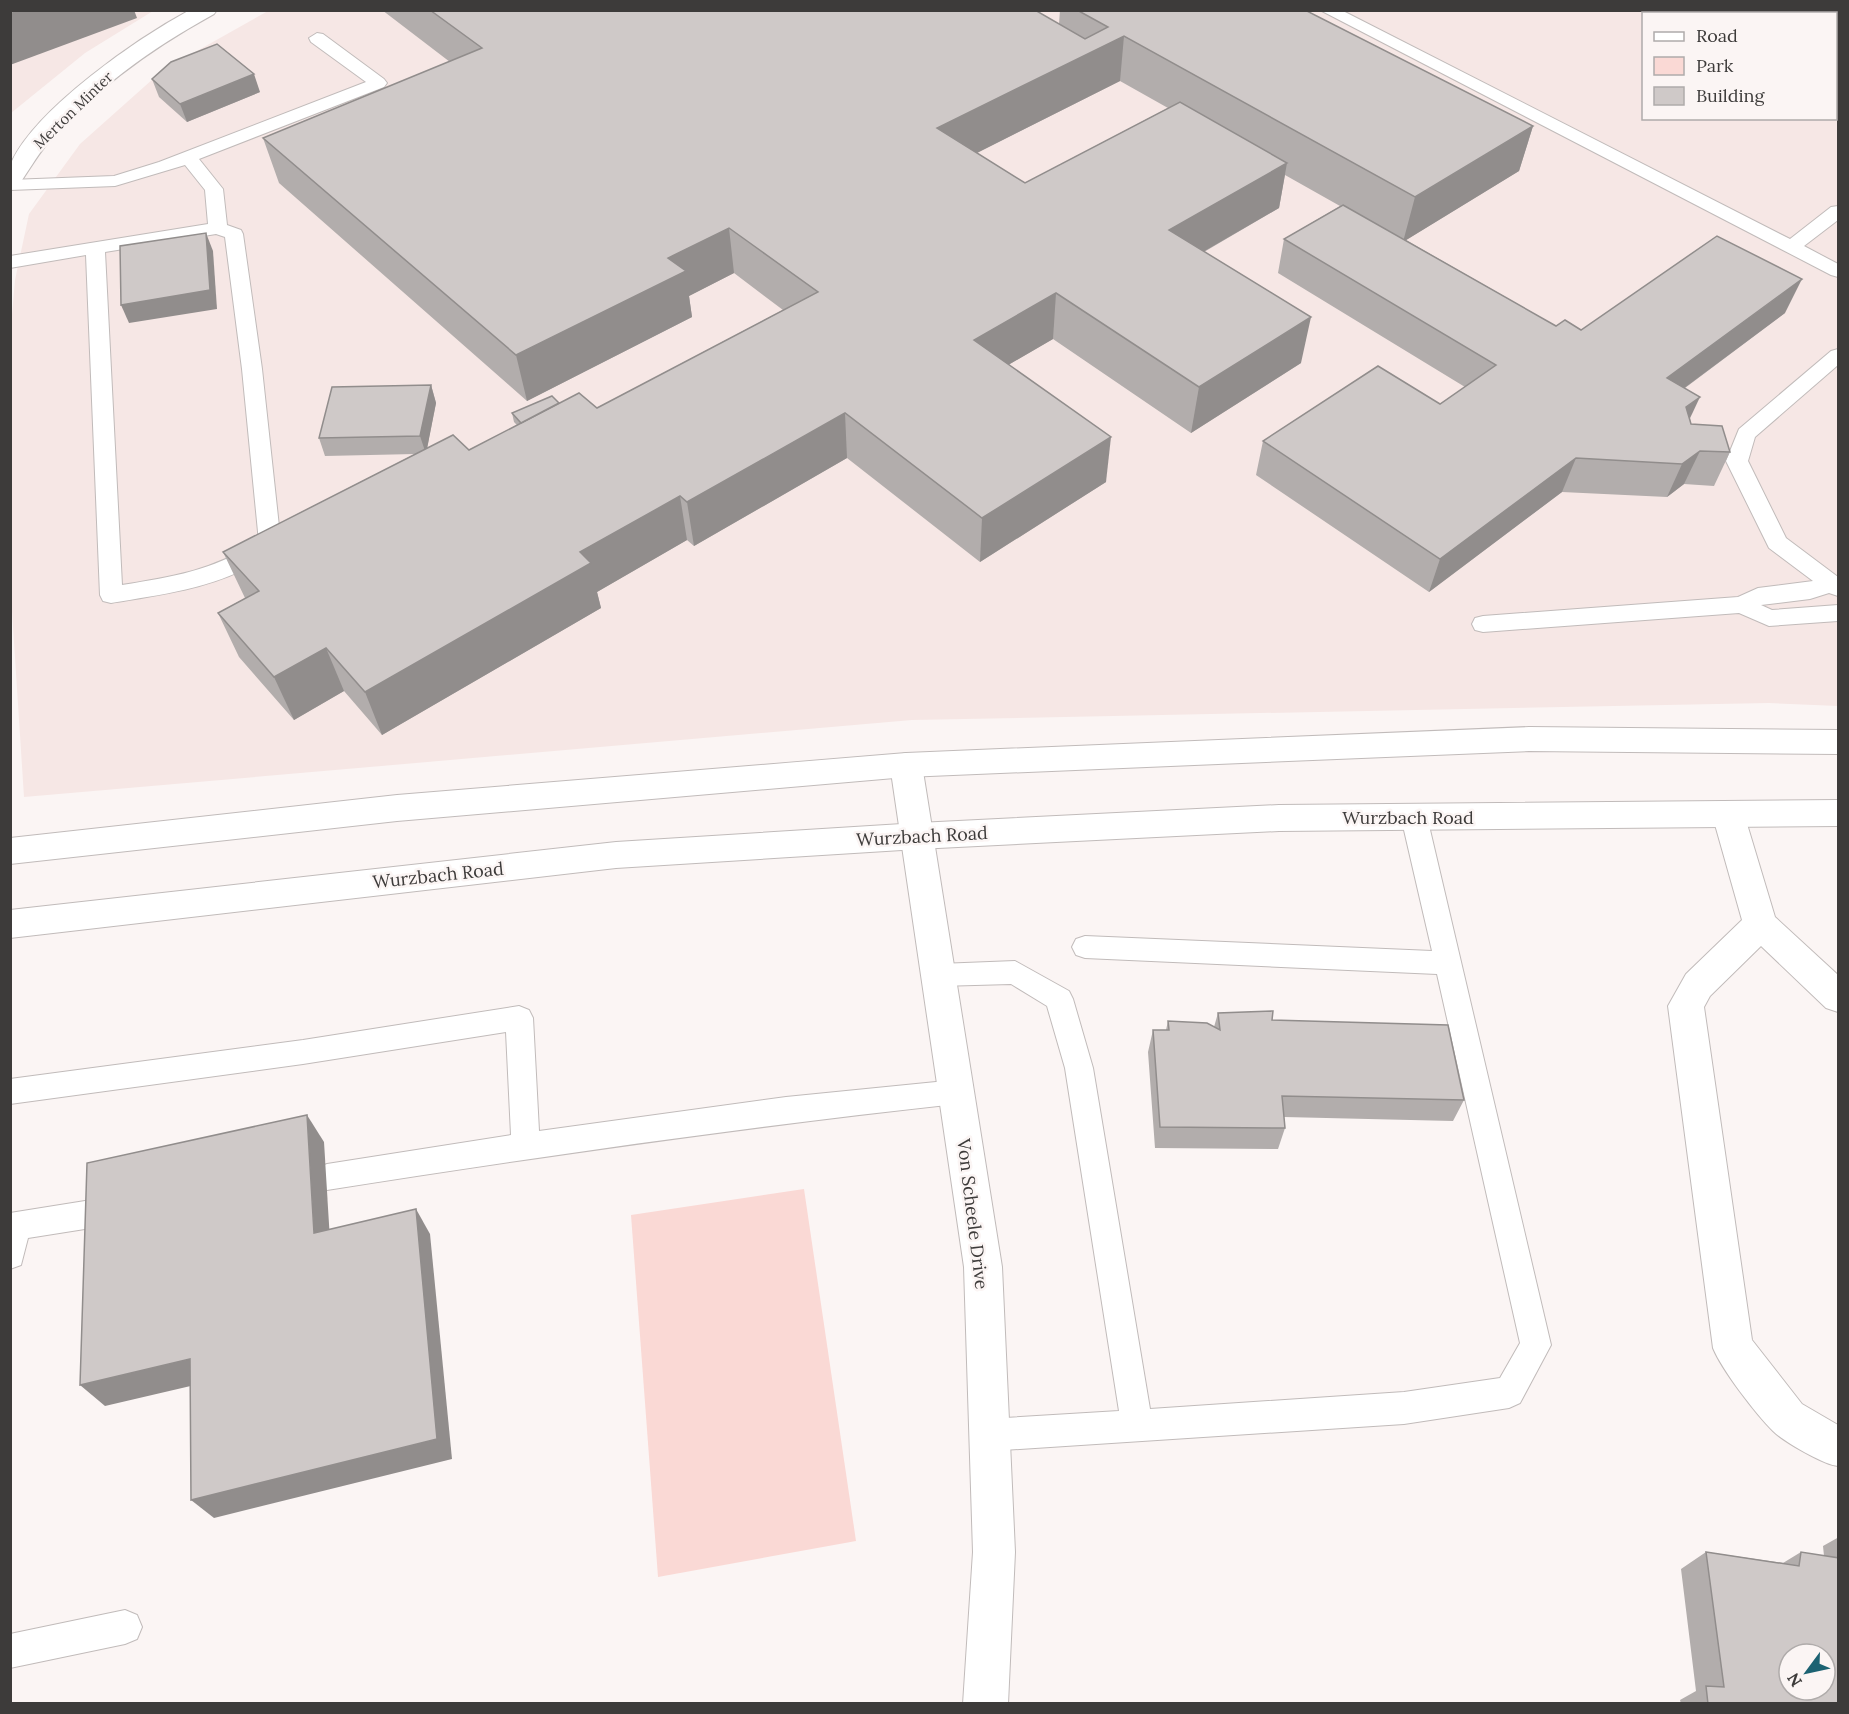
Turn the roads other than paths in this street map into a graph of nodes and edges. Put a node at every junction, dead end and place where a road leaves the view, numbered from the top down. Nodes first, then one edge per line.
1 (207, 10) edge
2 (1328, 10) edge
3 (317, 38) dead end
4 (188, 158) junction
5 (10, 183) edge
6 (1839, 211) edge
7 (218, 228) junction
8 (1791, 247) junction
9 (94, 248) junction
10 (10, 262) edge
11 (1839, 271) edge
12 (1839, 355) edge
13 (1835, 585) edge
14 (1742, 605) junction
15 (1839, 612) edge
16 (1483, 624) dead end
17 (1839, 742) edge
18 (906, 765) junction
19 (1839, 813) edge
20 (1728, 814) junction
21 (1414, 817) junction
22 (918, 836) junction
23 (10, 851) edge
24 (10, 924) edge
25 (1760, 924) junction
26 (1085, 947) dead end
27 (1448, 963) junction
28 (939, 975) junction
29 (1839, 997) edge
30 (10, 1092) edge
31 (956, 1092) junction
32 (526, 1146) junction
33 (327, 1177) dead end
34 (110, 1210) edge
35 (13, 1226) edge
36 (10, 1255) edge
37 (1137, 1425) junction
38 (988, 1435) junction
39 (1839, 1445) edge
40 (125, 1627) dead end
41 (10, 1651) edge
42 (985, 1704) edge

1 - 5 main road, Merton Minter
2 - 8 lane
3 - 4 lane
4 - 5 lane
4 - 7 lane
6 - 8 lane
7 - 9 lane
7 - 9 lane
8 - 11 lane
9 - 10 lane
12 - 13 lane
13 - 14 lane
14 - 15 lane
14 - 16 lane
17 - 18 main road
18 - 22 main road, Von Scheele Drive
18 - 23 main road
19 - 20 main road, Wurzbach Road
20 - 21 main road, Wurzbach Road
20 - 25 main road
21 - 22 main road, Wurzbach Road
21 - 27 lane
22 - 24 main road, Wurzbach Road
22 - 28 main road, Von Scheele Drive
25 - 29 main road
25 - 39 main road
26 - 27 lane
27 - 37 lane
28 - 31 main road, Von Scheele Drive
28 - 37 lane
30 - 32 lane
31 - 32 lane
31 - 38 main road, Von Scheele Drive
32 - 33 lane
34 - 35 lane
35 - 36 lane
37 - 38 lane
38 - 42 main road, Von Scheele Drive
40 - 41 lane

